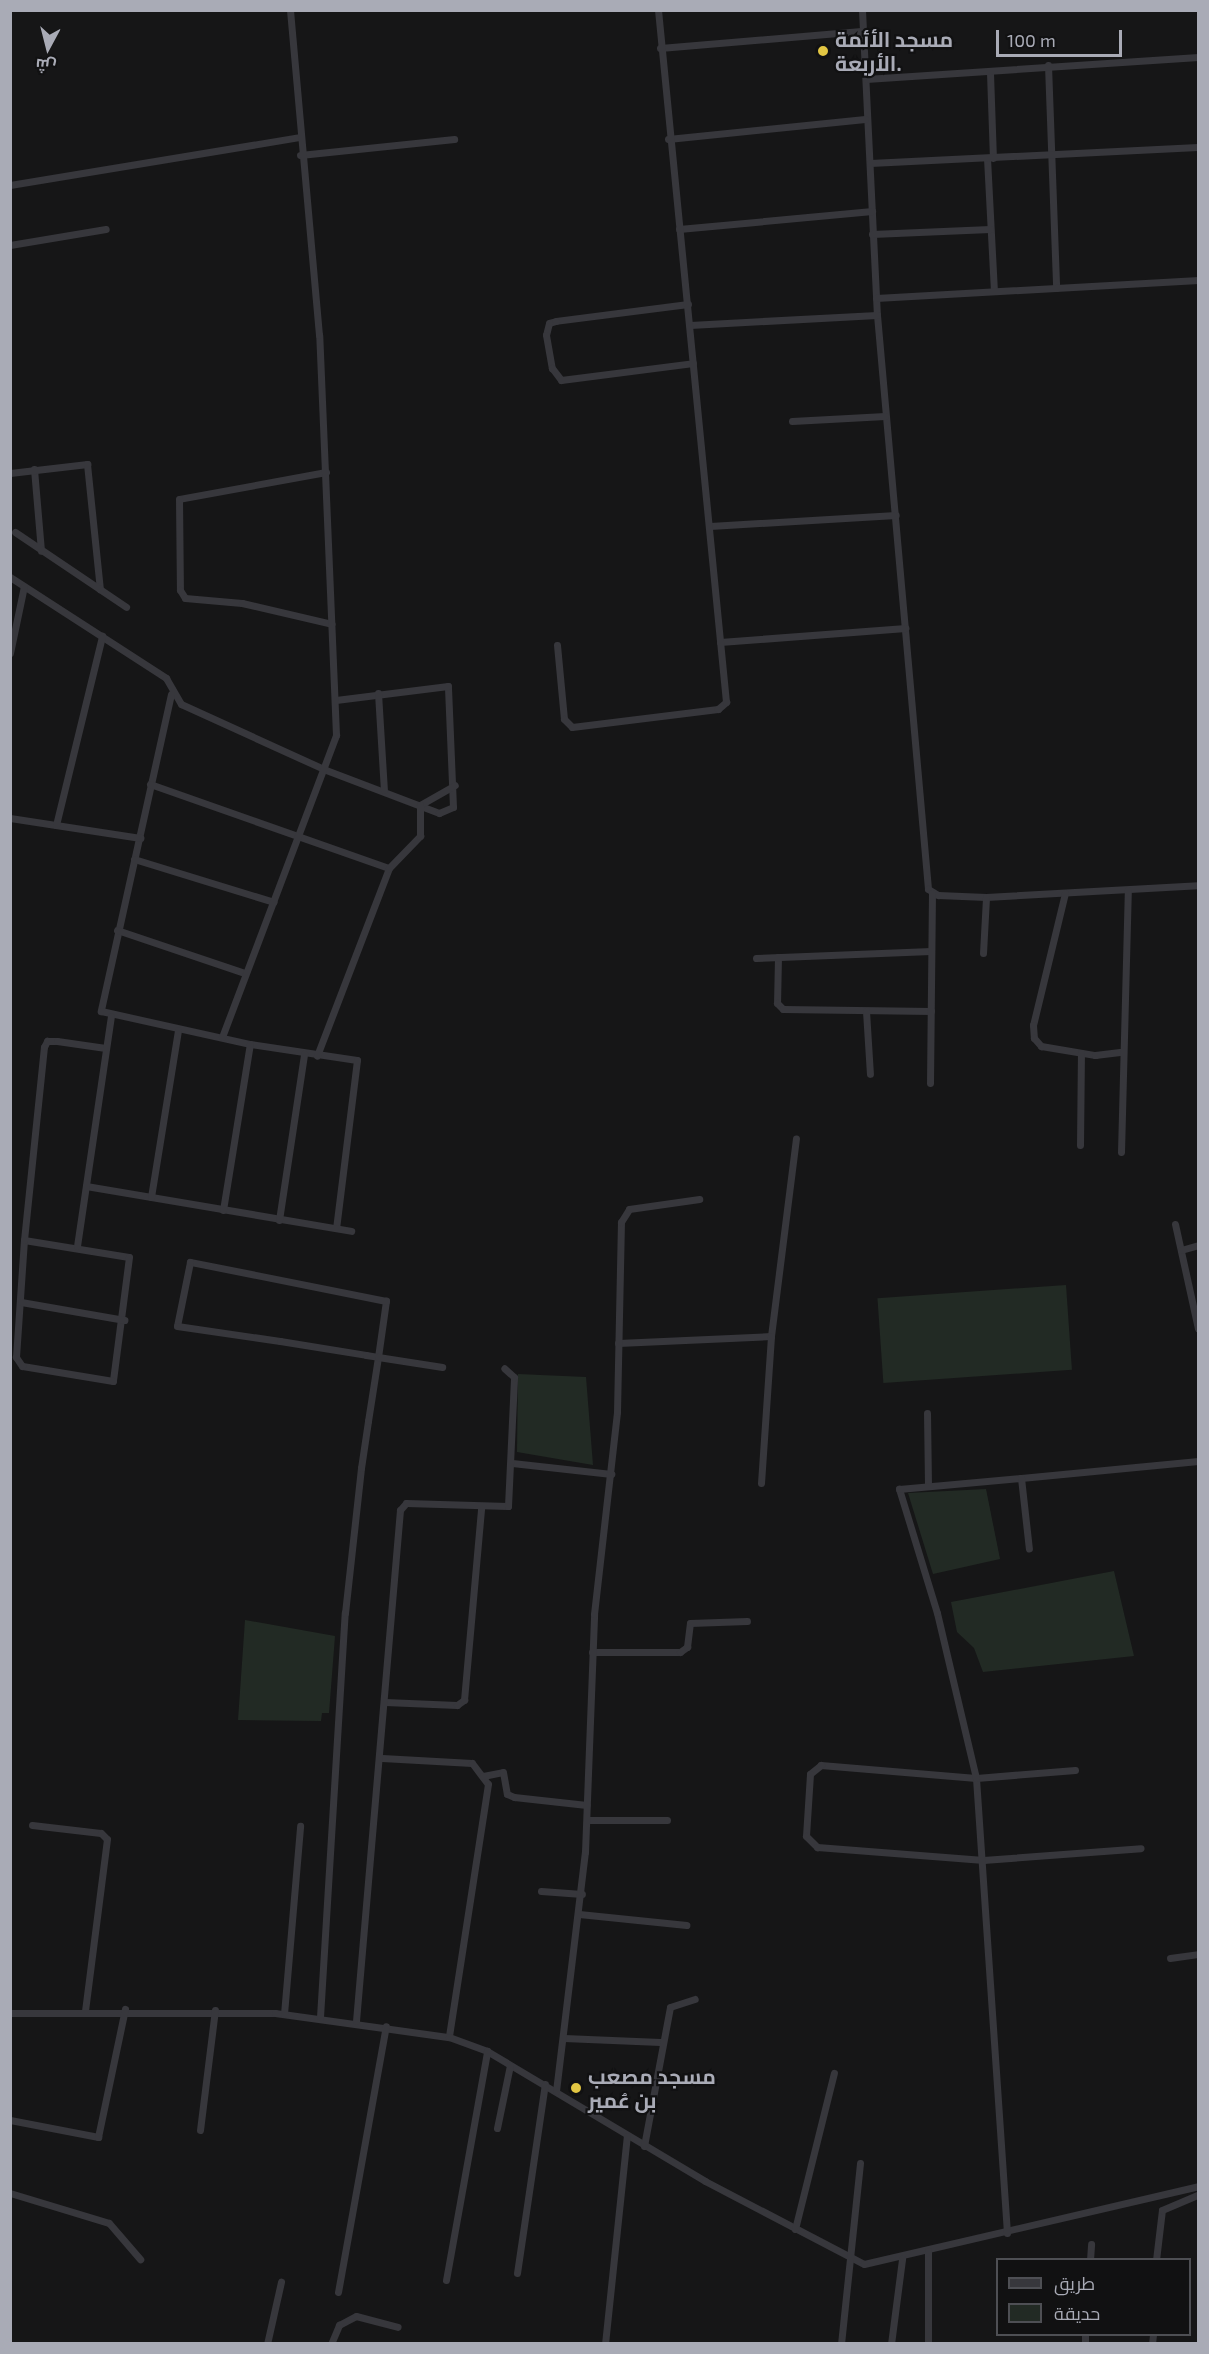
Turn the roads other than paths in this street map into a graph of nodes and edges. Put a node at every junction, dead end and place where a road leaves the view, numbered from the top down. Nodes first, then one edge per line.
1 (290, 10) edge
2 (657, 10) edge
3 (862, 10) edge
4 (861, 31) junction
5 (660, 48) junction
6 (1198, 57) edge
7 (1048, 65) junction
8 (990, 73) junction
9 (866, 79) junction
10 (865, 119) junction
11 (299, 137) junction
12 (454, 139) dead end
13 (668, 139) junction
14 (1198, 147) edge
15 (300, 155) junction
16 (1051, 155) junction
17 (990, 158) junction
18 (870, 163) junction
19 (10, 184) edge
20 (872, 211) junction
21 (106, 229) dead end
22 (679, 229) junction
23 (990, 229) junction
24 (872, 234) junction
25 (10, 244) edge
26 (1198, 280) edge
27 (1056, 288) junction
28 (994, 291) junction
29 (876, 298) junction
30 (688, 304) junction
31 (877, 315) junction
32 (690, 325) junction
33 (693, 363) junction
34 (885, 416) junction
35 (792, 421) dead end
36 (34, 469) junction
37 (326, 472) junction
38 (10, 473) edge
39 (896, 515) junction
40 (710, 526) junction
41 (15, 532) dead end
42 (41, 551) junction
43 (10, 577) edge
44 (24, 586) junction
45 (99, 589) junction
46 (126, 607) dead end
47 (332, 624) junction
48 (905, 628) junction
49 (102, 636) junction
50 (720, 642) junction
51 (557, 645) dead end
52 (10, 652) edge
53 (171, 693) junction
54 (378, 693) junction
55 (336, 700) junction
56 (326, 770) junction
57 (150, 784) junction
58 (455, 786) junction
59 (384, 790) junction
60 (420, 805) junction
61 (10, 818) edge
62 (56, 825) junction
63 (297, 835) junction
64 (140, 838) junction
65 (134, 859) junction
66 (389, 868) junction
67 (1198, 885) edge
68 (1128, 890) junction
69 (932, 893) junction
70 (1065, 893) junction
71 (986, 897) junction
72 (274, 902) junction
73 (117, 930) junction
74 (931, 951) junction
75 (983, 953) dead end
76 (778, 957) junction
77 (756, 958) dead end
78 (245, 974) junction
79 (866, 1011) junction
80 (931, 1011) junction
81 (111, 1016) junction
82 (178, 1030) junction
83 (222, 1037) junction
84 (250, 1044) junction
85 (105, 1048) junction
86 (1120, 1052) junction
87 (1081, 1053) junction
88 (304, 1054) junction
89 (317, 1056) junction
90 (870, 1074) dead end
91 (930, 1083) dead end
92 (796, 1138) dead end
93 (1080, 1145) dead end
94 (1121, 1152) dead end
95 (86, 1186) junction
96 (151, 1197) junction
97 (699, 1198) dead end
98 (222, 1210) junction
99 (279, 1220) junction
100 (1175, 1224) dead end
101 (336, 1228) junction
102 (351, 1231) dead end
103 (24, 1240) junction
104 (1198, 1245) edge
105 (77, 1246) junction
106 (1181, 1250) junction
107 (21, 1302) junction
108 (124, 1320) junction
109 (1198, 1329) edge
110 (771, 1336) junction
111 (618, 1343) junction
112 (378, 1357) junction
113 (442, 1367) dead end
114 (504, 1368) dead end
115 (927, 1413) dead end
116 (1198, 1461) edge
117 (512, 1463) junction
118 (611, 1474) junction
119 (1021, 1478) junction
120 (761, 1484) dead end
121 (928, 1485) junction
122 (481, 1508) junction
123 (1029, 1549) dead end
124 (747, 1621) dead end
125 (592, 1652) junction
126 (385, 1702) junction
127 (382, 1758) junction
128 (1075, 1770) dead end
129 (483, 1776) junction
130 (976, 1778) junction
131 (587, 1805) junction
132 (667, 1820) dead end
133 (587, 1821) junction
134 (32, 1825) dead end
135 (300, 1826) dead end
136 (1141, 1848) dead end
137 (983, 1860) junction
138 (541, 1891) dead end
139 (582, 1894) junction
140 (579, 1914) junction
141 (686, 1925) dead end
142 (1198, 1954) edge
143 (1170, 1958) dead end
144 (695, 1999) dead end
145 (125, 2009) junction
146 (86, 2010) junction
147 (215, 2010) junction
148 (10, 2013) edge
149 (284, 2013) junction
150 (320, 2017) junction
151 (356, 2021) junction
152 (386, 2026) junction
153 (449, 2037) junction
154 (564, 2038) junction
155 (660, 2042) junction
156 (488, 2052) junction
157 (510, 2065) junction
158 (834, 2073) dead end
159 (545, 2085) junction
160 (556, 2091) junction
161 (10, 2120) edge
162 (497, 2128) dead end
163 (200, 2130) dead end
164 (627, 2136) junction
165 (644, 2146) junction
166 (860, 2163) dead end
167 (1198, 2186) edge
168 (10, 2193) edge
169 (1198, 2195) edge
170 (795, 2229) junction
171 (1007, 2233) junction
172 (1091, 2244) dead end
173 (928, 2252) junction
174 (1090, 2258) edge
175 (1156, 2258) edge
176 (140, 2259) dead end
177 (851, 2259) junction
178 (902, 2259) junction
179 (516, 2273) dead end
180 (446, 2280) dead end
181 (281, 2282) dead end
182 (338, 2292) dead end
183 (398, 2327) dead end
184 (267, 2343) edge
185 (331, 2343) edge
186 (605, 2343) edge
187 (841, 2343) edge
188 (891, 2343) edge
189 (928, 2343) edge

1 - 11 street
2 - 5 street
3 - 4 street
4 - 5 street
4 - 9 street
5 - 13 street
6 - 7 street
7 - 8 street
7 - 16 street
8 - 9 street
8 - 17 street
9 - 10 street
10 - 13 street
10 - 18 street
11 - 15 street
11 - 19 street
12 - 15 street
13 - 22 street
14 - 16 street
15 - 37 street
16 - 17 street
16 - 27 street
17 - 18 street
17 - 23 street
18 - 20 street
20 - 22 street
20 - 24 street
21 - 25 street
22 - 30 street
23 - 24 street
23 - 28 street
24 - 29 street
26 - 27 street
27 - 28 street
28 - 29 street
29 - 31 street
30 - 32 street
30 - 33 street
31 - 32 street
31 - 34 street
32 - 33 street
33 - 40 street
34 - 35 street
34 - 39 street
36 - 38 street
36 - 42 street
36 - 45 street
37 - 47 street
37 - 47 street
39 - 40 street
39 - 48 street
40 - 50 street
41 - 42 street
42 - 45 street
43 - 44 street
44 - 49 street
44 - 52 street
45 - 46 street
47 - 55 street
48 - 50 street
48 - 69 street
49 - 53 street
49 - 62 street
50 - 51 street
53 - 56 street
53 - 57 street
54 - 55 street
54 - 58 street
54 - 59 street
55 - 56 street
56 - 59 street
56 - 63 street
57 - 63 street
57 - 64 street
58 - 60 street
58 - 60 street
59 - 60 street
60 - 66 street
61 - 62 street
62 - 64 street
63 - 66 street
63 - 72 street
64 - 65 street
65 - 72 street
65 - 73 street
66 - 89 street
67 - 68 street
68 - 70 street
68 - 86 street
69 - 71 street
69 - 74 street
70 - 71 street
70 - 87 street
71 - 75 street
72 - 78 street
73 - 78 street
73 - 81 street
74 - 76 street
74 - 80 street
76 - 77 street
76 - 79 street
78 - 83 street
79 - 80 street
79 - 90 street
80 - 91 street
81 - 82 street
81 - 85 street
82 - 83 street
82 - 96 street
83 - 84 street
84 - 88 street
84 - 98 street
85 - 95 street
85 - 103 street
86 - 87 street
86 - 94 street
87 - 93 street
88 - 89 street
88 - 99 street
89 - 101 street
92 - 110 street
95 - 96 street
95 - 105 street
96 - 98 street
97 - 111 street
98 - 99 street
99 - 101 street
100 - 106 street
101 - 102 street
103 - 105 street
103 - 107 street
104 - 106 street
105 - 108 street
106 - 109 street
107 - 108 street
107 - 108 street
110 - 111 street
110 - 120 street
111 - 118 street
112 - 112 street
112 - 113 street
112 - 150 street
114 - 117 street
115 - 121 street
116 - 119 street
117 - 118 street
117 - 122 street
118 - 125 street
119 - 121 street
119 - 123 street
121 - 130 street
122 - 126 street
122 - 126 street
124 - 125 street
125 - 131 street
126 - 127 street
127 - 129 street
127 - 151 street
128 - 130 street
129 - 131 street
129 - 153 street
130 - 137 street
130 - 137 street
131 - 133 street
132 - 133 street
133 - 139 street
134 - 146 street
135 - 149 street
136 - 137 street
137 - 171 street
138 - 139 street
139 - 140 street
140 - 141 street
140 - 154 street
142 - 143 street
144 - 155 street
145 - 146 street
145 - 147 street
145 - 161 street
146 - 148 street
147 - 149 street
147 - 163 street
149 - 150 street
150 - 151 street
151 - 152 street
152 - 153 street
152 - 182 street
153 - 156 street
154 - 155 street
154 - 160 street
155 - 165 street
156 - 157 street
156 - 180 street
157 - 159 street
157 - 162 street
158 - 170 street
159 - 160 street
159 - 179 street
160 - 164 street
164 - 165 street
164 - 186 street
165 - 170 street
166 - 177 street
167 - 171 street
168 - 176 street
169 - 175 street
170 - 177 street
171 - 173 street
172 - 174 street
173 - 178 street
173 - 189 street
177 - 178 street
177 - 187 street
178 - 188 street
181 - 184 street
183 - 185 street

